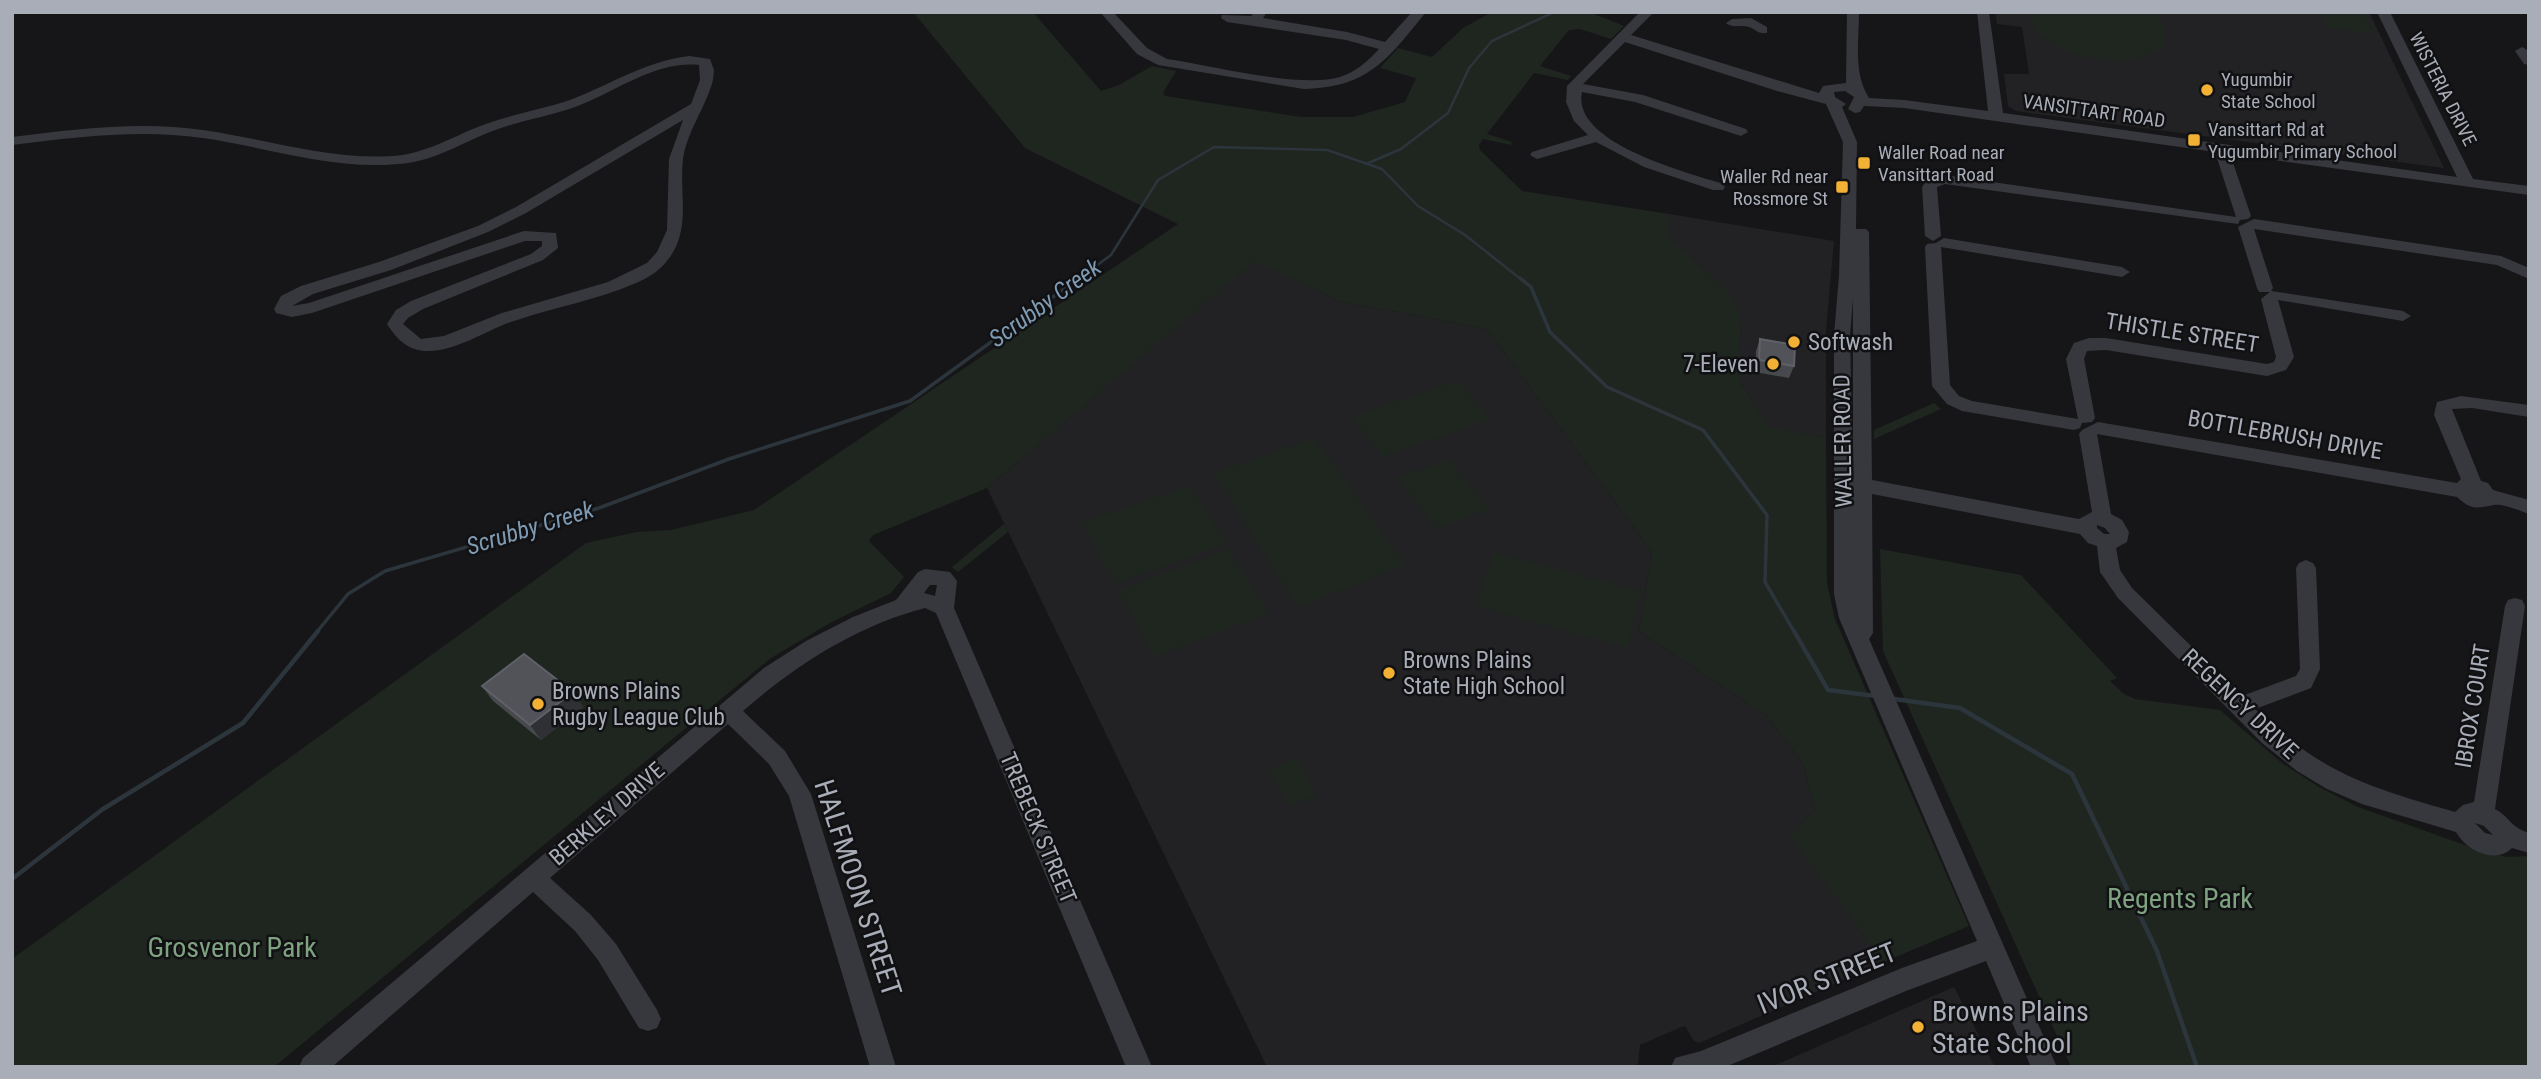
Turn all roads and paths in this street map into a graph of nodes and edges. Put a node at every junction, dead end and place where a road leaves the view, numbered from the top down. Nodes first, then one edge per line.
1 (1105, 12) edge
2 (1420, 12) edge
3 (1648, 12) edge
4 (1853, 12) edge
5 (1983, 12) edge
6 (2383, 12) edge
7 (1258, 16) edge
8 (1227, 18) dead end
9 (1755, 22) edge
10 (1732, 23) dead end
11 (1623, 37) junction
12 (1387, 47) junction
13 (1853, 61) junction
14 (1574, 86) junction
15 (1831, 94) junction
16 (1858, 97) junction
17 (696, 107) junction
18 (1996, 117) junction
19 (1744, 133) dead end
20 (1597, 137) junction
21 (12, 141) edge
22 (1522, 148) dead end
23 (2221, 149) junction
24 (2468, 183) junction
25 (1718, 187) dead end
26 (2529, 191) edge
27 (2244, 222) junction
28 (1936, 242) junction
29 (2122, 272) dead end
30 (2529, 274) edge
31 (1854, 276) junction
32 (2270, 294) junction
33 (2403, 316) dead end
34 (1842, 372) junction
35 (1860, 375) junction
36 (2529, 411) edge
37 (2087, 426) junction
38 (1852, 484) junction
39 (2468, 488) junction
40 (2529, 507) edge
41 (2094, 523) junction
42 (2306, 568) dead end
43 (935, 604) joint
44 (2515, 606) dead end
45 (2238, 706) junction
46 (727, 710) junction
47 (2472, 819) junction
48 (2529, 842) edge
49 (534, 878) junction
50 (1993, 947) junction
51 (648, 1019) dead end
52 (312, 1067) edge
53 (883, 1067) edge
54 (1139, 1067) edge
55 (1684, 1067) edge
56 (2044, 1067) edge

1 - 12 street
2 - 12 street
3 - 11 street
4 - 13 street, WALLER ROAD
5 - 18 street
6 - 24 street, WISTERIA DRIVE
7 - 8 street
7 - 12 street
9 - 10 street
11 - 14 street
11 - 15 street
13 - 15 street
13 - 16 street, WALLER ROAD
14 - 19 street
14 - 20 street
15 - 16 street
15 - 31 street, WALLER ROAD
16 - 18 street, VANSITTART ROAD
16 - 31 street, WALLER ROAD
17 - 17 street
17 - 21 street
18 - 23 street, VANSITTART ROAD
20 - 22 street
20 - 25 street
23 - 24 street, VANSITTART ROAD
23 - 27 street, THISTLE STREET
24 - 26 street, VANSITTART ROAD
27 - 28 street, BOTTLEBRUSH DRIVE
27 - 30 street, BOTTLEBRUSH DRIVE
27 - 32 street, THISTLE STREET
28 - 29 street
28 - 37 street, BOTTLEBRUSH DRIVE
31 - 34 street, WALLER ROAD
31 - 35 street, WALLER ROAD
32 - 33 street
32 - 37 street, THISTLE STREET
34 - 35 street
34 - 38 street, WALLER ROAD
35 - 38 street, WALLER ROAD
36 - 39 street
37 - 39 street, BOTTLEBRUSH DRIVE
37 - 41 street, THISTLE STREET
38 - 41 street
38 - 50 street, WALLER ROAD
39 - 40 street
41 - 45 street, REGENCY DRIVE
42 - 45 street
43 - 46 street, BERKLEY DRIVE
43 - 54 street, TREBECK STREET
44 - 47 street, IBROX COURT
45 - 47 street, REGENCY DRIVE
46 - 49 street, BERKLEY DRIVE
46 - 53 street, HALFMOON STREET
47 - 48 street
49 - 51 street
49 - 52 street, BERKLEY DRIVE
50 - 55 street, IVOR STREET
50 - 56 street, WALLER ROAD

